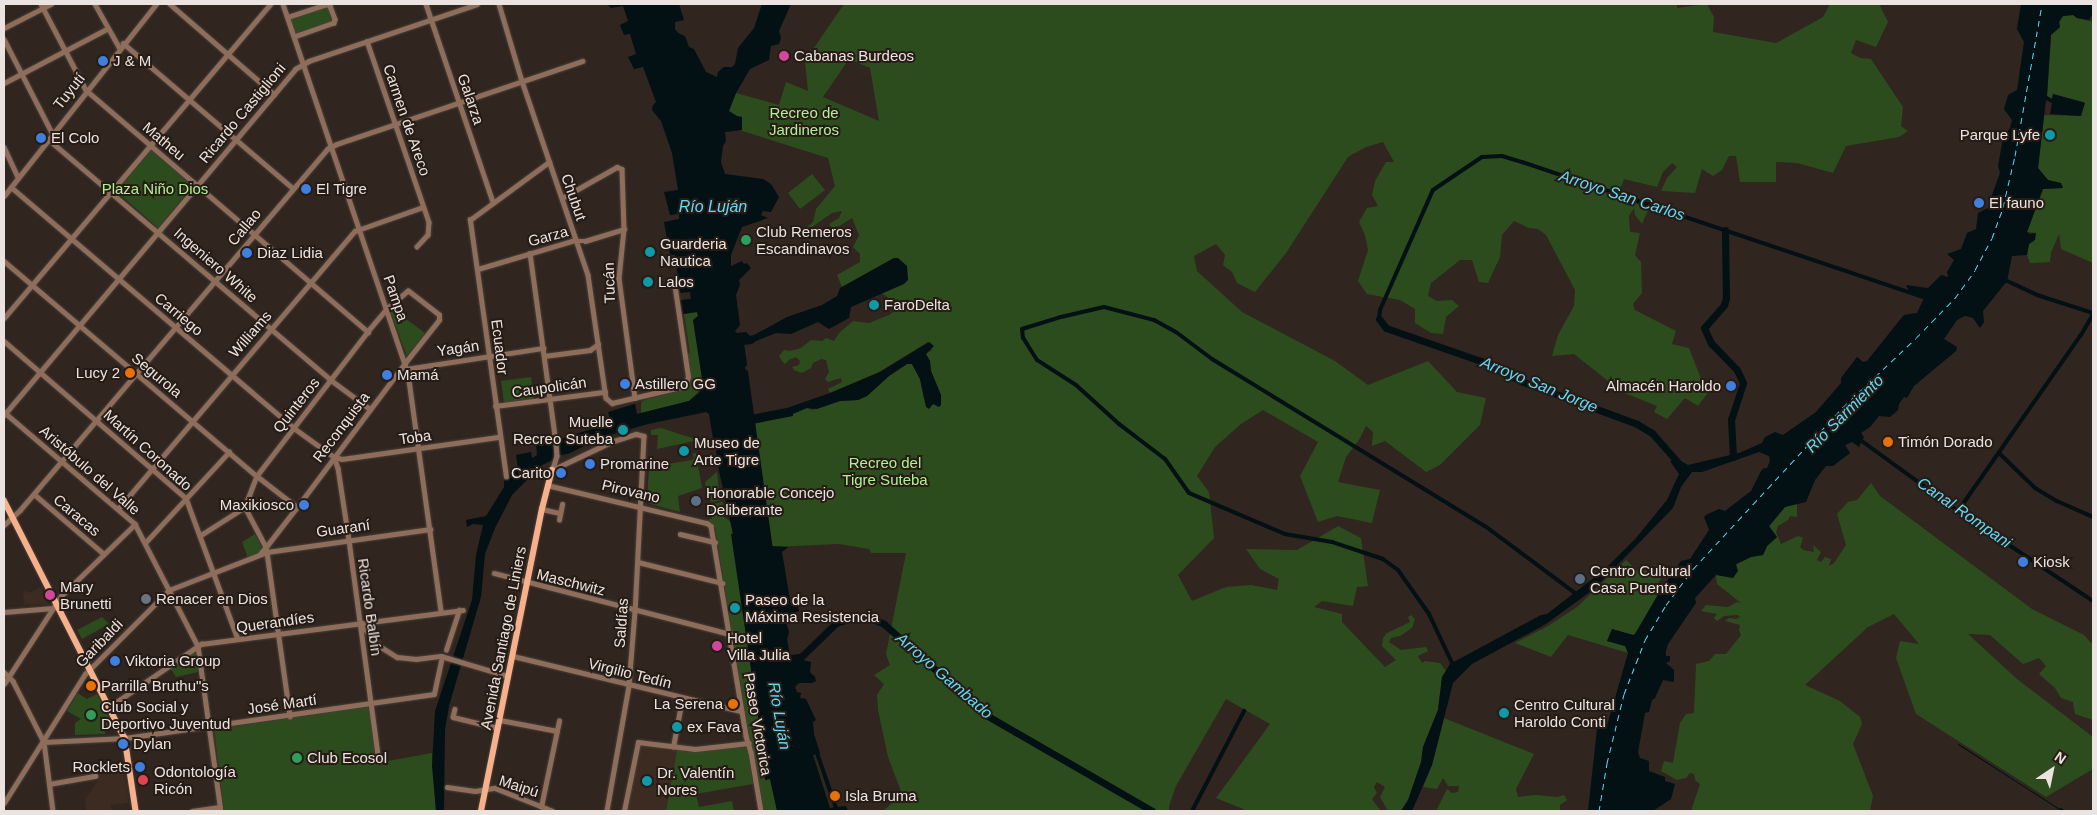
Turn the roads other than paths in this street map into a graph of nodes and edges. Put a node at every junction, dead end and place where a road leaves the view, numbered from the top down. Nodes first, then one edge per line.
1 (51, 4) edge
2 (94, 4) edge
3 (156, 4) edge
4 (170, 4) edge
5 (270, 4) edge
6 (283, 4) edge
7 (426, 4) edge
8 (477, 4) edge
9 (499, 4) edge
10 (42, 6) edge
11 (288, 18) junction
12 (431, 20) junction
13 (4, 28) edge
14 (107, 29) junction
15 (294, 37) junction
16 (4, 39) edge
17 (367, 41) junction
18 (121, 45) junction
19 (64, 52) junction
20 (228, 54) junction
21 (582, 61) dead end
22 (303, 63) junction
23 (21, 74) junction
24 (522, 81) junction
25 (4, 83) edge
26 (86, 90) junction
27 (274, 94) junction
28 (189, 100) junction
29 (458, 102) junction
30 (394, 124) junction
31 (52, 133) junction
32 (48, 139) junction
33 (236, 140) junction
34 (150, 146) junction
35 (331, 146) junction
36 (4, 147) edge
37 (549, 162) junction
38 (18, 177) junction
39 (198, 186) junction
40 (11, 187) junction
41 (293, 188) junction
42 (111, 191) junction
43 (4, 196) edge
44 (562, 198) junction
45 (493, 202) junction
46 (423, 206) junction
47 (360, 229) junction
48 (624, 229) junction
49 (158, 232) junction
50 (254, 235) junction
51 (71, 239) junction
52 (577, 240) junction
53 (417, 247) dead end
54 (530, 253) junction
55 (4, 261) edge
56 (478, 269) junction
57 (118, 280) junction
58 (215, 281) junction
59 (674, 282) dead end
60 (311, 283) junction
61 (32, 285) junction
62 (387, 309) junction
63 (439, 315) joint
64 (4, 318) edge
65 (79, 325) junction
66 (175, 328) junction
67 (271, 329) junction
68 (368, 332) junction
69 (4, 341) edge
70 (598, 344) junction
71 (543, 348) junction
72 (544, 356) junction
73 (489, 357) junction
74 (405, 366) junction
75 (40, 372) junction
76 (136, 374) junction
77 (231, 375) junction
78 (331, 380) junction
79 (605, 392) junction
80 (635, 398) junction
81 (551, 399) junction
82 (495, 406) junction
83 (370, 409) junction
84 (4, 413) edge
85 (97, 420) junction
86 (193, 421) junction
87 (294, 428) junction
88 (499, 437) junction
89 (418, 449) junction
90 (229, 452) junction
91 (557, 456) junction
92 (334, 458) junction
93 (62, 460) junction
94 (570, 461) junction
95 (153, 468) junction
96 (552, 470) junction
97 (257, 476) junction
98 (506, 477) dead end
99 (547, 484) junction
100 (34, 494) junction
101 (186, 498) junction
102 (4, 500) edge
103 (562, 504) dead end
104 (641, 506) junction
105 (245, 507) junction
106 (297, 507) junction
107 (542, 508) junction
108 (118, 509) junction
109 (560, 513) junction
110 (12, 517) junction
111 (559, 520) dead end
112 (4, 524) edge
113 (135, 524) junction
114 (709, 524) joint
115 (430, 529) junction
116 (680, 534) dead end
117 (201, 535) junction
118 (349, 540) junction
119 (715, 542) junction
120 (145, 543) junction
121 (266, 550) junction
122 (104, 554) junction
123 (260, 554) joint
124 (638, 562) junction
125 (214, 571) junction
126 (494, 574) dead end
127 (722, 583) junction
128 (527, 584) junction
129 (169, 590) junction
130 (55, 606) junction
131 (635, 611) junction
132 (4, 612) edge
133 (442, 612) junction
134 (360, 623) junction
135 (278, 634) junction
136 (730, 634) junction
137 (238, 640) junction
138 (198, 646) junction
139 (446, 650) dead end
140 (513, 656) junction
141 (443, 659) junction
142 (90, 669) junction
143 (4, 672) edge
144 (9, 676) junction
145 (508, 676) junction
146 (4, 684) edge
147 (629, 686) junction
148 (682, 698) junction
149 (371, 704) junction
150 (109, 706) junction
151 (455, 709) dead end
152 (741, 711) junction
153 (290, 716) junction
154 (500, 720) junction
155 (559, 721) dead end
156 (209, 727) junction
157 (498, 728) junction
158 (557, 731) junction
159 (125, 738) junction
160 (44, 742) junction
161 (749, 743) junction
162 (673, 747) junction
163 (379, 761) dead end
164 (95, 776) dead end
165 (49, 784) junction
166 (447, 787) dead end
167 (485, 790) junction
168 (4, 803) edge
169 (541, 807) junction
170 (220, 809) edge
171 (53, 811) edge
172 (136, 811) edge
173 (192, 811) edge
174 (481, 811) edge
175 (553, 811) edge
176 (607, 811) edge
177 (624, 811) edge
178 (761, 811) edge

1 - 10 street
2 - 14 street
3 - 18 street, Tuyutí
4 - 20 street
5 - 20 street
6 - 11 street, Pampa
7 - 12 street, Galarza
8 - 12 street, Ricardo Castiglioni
9 - 24 street, Chubut
10 - 13 street
10 - 19 street, Matheu
11 - 15 street, Pampa
11 - 15 street
12 - 17 street, Ricardo Castiglioni
12 - 29 street, Galarza
14 - 18 street
14 - 19 street
15 - 22 street, Pampa
16 - 23 street
17 - 22 street, Ricardo Castiglioni
17 - 30 street, Carmen de Areco
18 - 26 street, Tuyutí
18 - 28 street
19 - 23 street
19 - 26 street, Matheu
20 - 27 street
20 - 28 street
21 - 24 street, Callao
22 - 27 street, Ricardo Castiglioni
22 - 35 street, Pampa
23 - 25 street
23 - 31 street
24 - 29 street, Callao
24 - 37 street, Chubut
26 - 31 street, Tuyutí
26 - 34 street, Matheu
27 - 33 street, Ricardo Castiglioni
28 - 33 street
28 - 34 street
29 - 30 street, Callao
29 - 45 street, Galarza
30 - 35 street, Callao
30 - 46 street, Carmen de Areco
31 - 32 street, Tuyutí
32 - 38 street, Tuyutí
32 - 42 street, Ingeniero White
33 - 39 street, Ricardo Castiglioni
33 - 41 street
34 - 39 street, Matheu
34 - 42 street
35 - 41 street, Callao
35 - 47 street, Pampa
36 - 38 street
37 - 44 street, Chubut
37 - 45 street
38 - 40 street, Tuyutí
39 - 49 street, Ricardo Castiglioni
39 - 50 street, Matheu
40 - 43 street, Tuyutí
40 - 51 street, Carriego
41 - 50 street, Callao
42 - 49 street, Ingeniero White
42 - 51 street
44 - 48 street, Tucán
44 - 52 street, Chubut
45 - 56 street, Ecuador
46 - 47 street, Williams
46 - 53 street, Carmen de Areco
47 - 60 street, Williams
47 - 62 street, Pampa
48 - 52 street, Garza
48 - 80 street, Tucán
49 - 57 street, Ricardo Castiglioni
49 - 58 street, Ingeniero White
50 - 58 street, Callao
50 - 60 street, Matheu
51 - 57 street, Carriego
51 - 61 street
52 - 54 street, Garza
52 - 70 street, Chubut
54 - 56 street, Garza
54 - 71 street
55 - 61 street, Segurola
56 - 73 street, Ecuador
57 - 65 street, Ricardo Castiglioni
57 - 66 street, Carriego
58 - 66 street, Callao
58 - 67 street, Ingeniero White
59 - 80 street
60 - 67 street, Williams
60 - 68 street, Matheu
61 - 64 street
61 - 65 street, Segurola
62 - 63 street, Quinteros
62 - 68 street, Quinteros
62 - 74 street, Pampa
63 - 74 street, Reconquista
65 - 75 street, Ricardo Castiglioni
65 - 76 street, Segurola
66 - 76 street, Callao
66 - 77 street, Carriego
67 - 77 street, Williams
67 - 78 street, Ingeniero White
68 - 78 street, Quinteros
69 - 75 street, Martín Coronado
70 - 72 street
70 - 79 street, Chubut
71 - 72 street
71 - 73 street, Yagán
72 - 81 street
73 - 74 street, Yagán
73 - 82 street, Ecuador
74 - 83 street, Reconquista
74 - 89 street, Pampa
75 - 84 street, Ricardo Castiglioni
75 - 85 street, Martín Coronado
76 - 85 street, Callao
76 - 86 street, Segurola
77 - 86 street, Williams
77 - 87 street, Carriego
78 - 83 street, Ingeniero White
78 - 87 street, Quinteros
79 - 80 street, Chubut
79 - 81 street, Caupolicán
81 - 82 street, Caupolicán
81 - 91 street
82 - 88 street, Ecuador
83 - 92 street, Reconquista
84 - 93 street, Aristóbulo del Valle
85 - 93 street, Callao
85 - 95 street, Martín Coronado
86 - 90 street, Segurola
86 - 95 street, Williams
87 - 92 street, Carriego
87 - 97 street, Quinteros
88 - 89 street, Toba
88 - 98 street, Ecuador
89 - 92 street, Toba
89 - 115 street, Pampa
90 - 97 street, Segurola
90 - 101 street
91 - 94 street
91 - 96 street, Avenida Santiago de Liniers
92 - 106 street, Reconquista
92 - 118 street, Ricardo Balbín
93 - 100 street, Callao
93 - 108 street, Aristóbulo del Valle
94 - 96 street
94 - 104 street, Saldías
95 - 101 street, Martín Coronado
95 - 108 street, Williams
96 - 99 main road, Avenida Santiago de Liniers
97 - 105 street, Quinteros
97 - 106 street, Segurola
99 - 104 street, Pirovano
99 - 107 main road, Avenida Santiago de Liniers
100 - 110 street, Callao
100 - 122 street, Caracas
101 - 117 street, Martín Coronado
101 - 120 street
102 - 110 main road
103 - 109 street
104 - 114 street, Pirovano
104 - 124 street, Saldías
105 - 117 street
105 - 121 street
106 - 121 street, Reconquista
107 - 109 street
107 - 128 main road, Avenida Santiago de Liniers
108 - 113 street, Aristóbulo del Valle
109 - 111 street
110 - 112 street, Callao
110 - 130 main road
113 - 120 street, Aristóbulo del Valle
113 - 122 street
114 - 119 street, Paseo Victorica
115 - 118 street, Guaraní
115 - 133 street, Pampa
116 - 119 street
117 - 125 street, Martín Coronado
118 - 121 street, Guaraní
118 - 134 street, Ricardo Balbín
119 - 127 street, Paseo Victorica
120 - 129 street, Aristóbulo del Valle
121 - 123 street, Guaraní
121 - 135 street
122 - 130 street
123 - 125 street, Garibaldi
124 - 127 street
124 - 131 street, Saldías
125 - 129 street, Garibaldi
125 - 137 street, Martín Coronado
126 - 128 street, Maschwitz
127 - 136 street, Paseo Victorica
128 - 131 street, Maschwitz
128 - 140 main road, Avenida Santiago de Liniers
129 - 138 street, Aristóbulo del Valle
129 - 142 street, Garibaldi
130 - 132 street
130 - 142 main road
130 - 144 street
131 - 136 street, Maschwitz
131 - 147 street, Saldías
133 - 134 street, Querandíes
133 - 139 street, Querandíes
134 - 135 street, Querandíes
134 - 141 street
134 - 149 street, Ricardo Balbín
135 - 137 street, Querandíes
135 - 153 street
136 - 152 street, Paseo Victorica
137 - 138 street, Querandíes
138 - 150 street, Querandíes
138 - 156 street, Aristóbulo del Valle
140 - 145 main road, Avenida Santiago de Liniers
140 - 147 street, Virgilio Tedín
141 - 145 street
141 - 149 street, José Martí
142 - 150 main road
142 - 160 street, Garibaldi
143 - 144 street
144 - 146 street
144 - 160 street
145 - 154 main road, Avenida Santiago de Liniers
147 - 148 street, Virgilio Tedín
147 - 176 street, Saldías
148 - 152 street, Virgilio Tedín
148 - 162 street
149 - 153 street, José Martí
149 - 163 street, Ricardo Balbín
150 - 159 main road
151 - 157 street
152 - 161 street, Paseo Victorica
153 - 156 street, José Martí
154 - 157 main road, Avenida Santiago de Liniers
154 - 158 street
155 - 158 street
156 - 159 street, José Martí
156 - 170 street, Aristóbulo del Valle
157 - 167 main road, Avenida Santiago de Liniers
158 - 169 street
159 - 160 street, José Martí
159 - 172 main road
160 - 165 street
160 - 168 street, Garibaldi
161 - 162 street
161 - 178 street, Paseo Victorica
162 - 177 street
164 - 165 street
165 - 171 street
166 - 167 street, Maipú
167 - 169 street, Maipú
167 - 174 main road, Avenida Santiago de Liniers
169 - 175 street, Maipú
170 - 173 street

